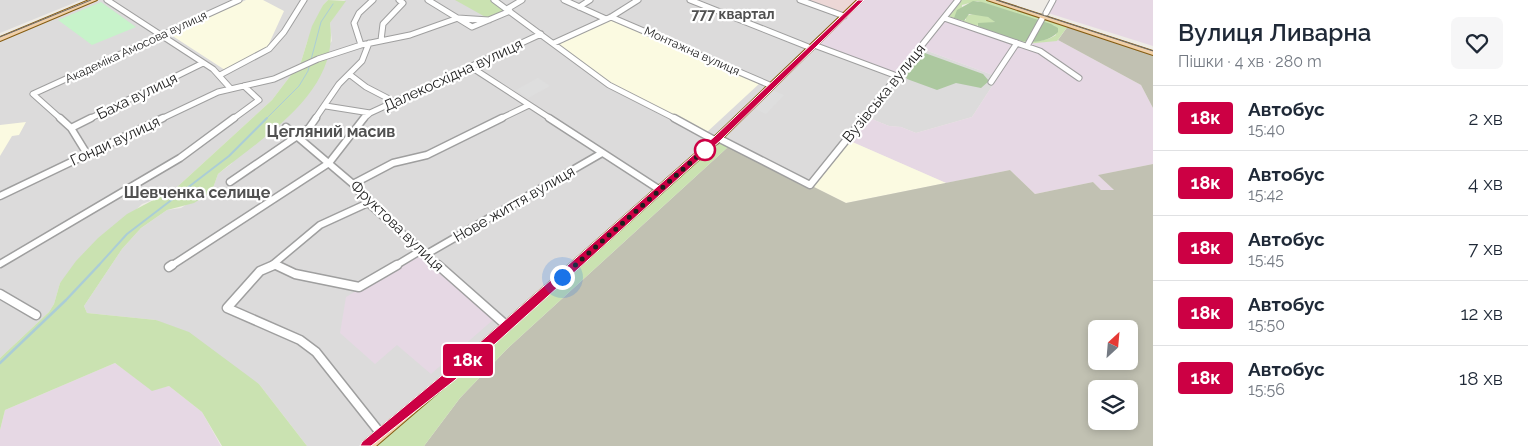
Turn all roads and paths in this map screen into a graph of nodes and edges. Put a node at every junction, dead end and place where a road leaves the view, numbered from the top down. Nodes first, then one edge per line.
1 (84, 0) edge
2 (94, 0) edge
3 (107, 0) edge
4 (239, 0) edge
5 (304, 0) edge
6 (373, 0) edge
7 (399, 0) edge
8 (439, 0) edge
9 (494, 0) edge
10 (522, 0) edge
11 (564, 0) edge
12 (590, 0) edge
13 (638, 0) edge
14 (690, 0) edge
15 (800, 0) edge
16 (860, 0) edge
17 (958, 0) edge
18 (990, 0) edge
19 (1006, 0) edge
20 (1053, 0) edge
21 (430, 1) edge
22 (579, 7) junction
23 (508, 10) junction
24 (1044, 15) junction
25 (844, 16) junction
26 (458, 18) junction
27 (609, 18) junction
28 (944, 18) junction
29 (0, 34) edge
30 (541, 34) junction
31 (161, 36) junction
32 (0, 39) edge
33 (382, 40) junction
34 (369, 43) junction
35 (554, 43) junction
36 (1017, 43) junction
37 (361, 44) junction
38 (813, 46) junction
39 (1028, 46) junction
40 (1153, 47) edge
41 (1153, 53) edge
42 (203, 63) junction
43 (470, 66) junction
44 (349, 74) junction
45 (220, 75) junction
46 (897, 76) junction
47 (1079, 78) dead end
48 (991, 82) dead end
49 (244, 86) junction
50 (772, 86) junction
51 (231, 89) junction
52 (395, 102) junction
53 (529, 105) junction
54 (326, 106) junction
55 (370, 113) junction
56 (286, 127) dead end
57 (70, 128) junction
58 (297, 137) junction
59 (717, 140) junction
60 (602, 153) junction
61 (86, 154) junction
62 (329, 163) junction
63 (230, 182) dead end
64 (353, 184) junction
65 (660, 190) junction
66 (0, 196) edge
67 (368, 203) junction
68 (423, 253) junction
69 (0, 264) edge
70 (275, 264) junction
71 (169, 267) dead end
72 (0, 294) edge
73 (36, 315) dead end
74 (507, 326) junction
75 (381, 434) junction
76 (367, 446) edge

1 - 29 main road
2 - 32 main road
3 - 31 street
4 - 31 street, Академіка Амосова вулиця
5 - 45 street
6 - 37 street
7 - 33 street
8 - 21 street
9 - 23 street
10 - 23 street
11 - 22 street, Монтажна вулиця
12 - 22 street
13 - 27 street
14 - 38 street
15 - 25 street
16 - 25 main road
17 - 28 street, Вузівська вулиця
18 - 24 main road
19 - 24 main road
20 - 24 street
21 - 26 street
22 - 27 street, Монтажна вулиця
23 - 26 street
23 - 30 street
24 - 39 street
24 - 40 main road
24 - 41 main road
25 - 38 main road
26 - 33 street, Гонди вулиця
27 - 35 street
27 - 50 street, Монтажна вулиця
28 - 36 street
28 - 46 street, Вузівська вулиця
30 - 35 street
30 - 43 street, Далекосхідна вулиця
31 - 42 street
31 - 57 street, Академіка Амосова вулиця
33 - 34 street, Гонди вулиця
34 - 37 street, Гонди вулиця
34 - 44 street
35 - 59 street
36 - 39 street
36 - 48 street
37 - 49 street, Гонди вулиця
38 - 46 street
38 - 50 main road
39 - 47 street
42 - 45 street
42 - 57 street, Баха вулиця
43 - 52 street, Далекосхідна вулиця
43 - 53 street
44 - 52 street
44 - 54 street
45 - 51 street
46 - 59 street, Вузівська вулиця
49 - 51 street, Гонди вулиця
49 - 69 street
50 - 59 main road
51 - 61 street, Гонди вулиця
52 - 55 street, Далекосхідна вулиця
53 - 60 street
53 - 64 street
54 - 55 street
54 - 58 street
55 - 62 street, Далекосхідна вулиця
56 - 58 street, Фруктова вулиця
57 - 61 street
58 - 62 street, Фруктова вулиця
58 - 63 street
59 - 65 main road
60 - 65 street
60 - 68 street, Нове життя вулиця
61 - 66 street, Гонди вулиця
62 - 64 street, Фруктова вулиця
62 - 71 street, Далекосхідна вулиця
64 - 67 street, Фруктова вулиця
65 - 74 main road
67 - 68 street, Фруктова вулиця
67 - 70 street
68 - 70 street, Нове життя вулиця
68 - 74 street, Фруктова вулиця
70 - 75 street
72 - 73 street
74 - 75 main road
75 - 76 main road

